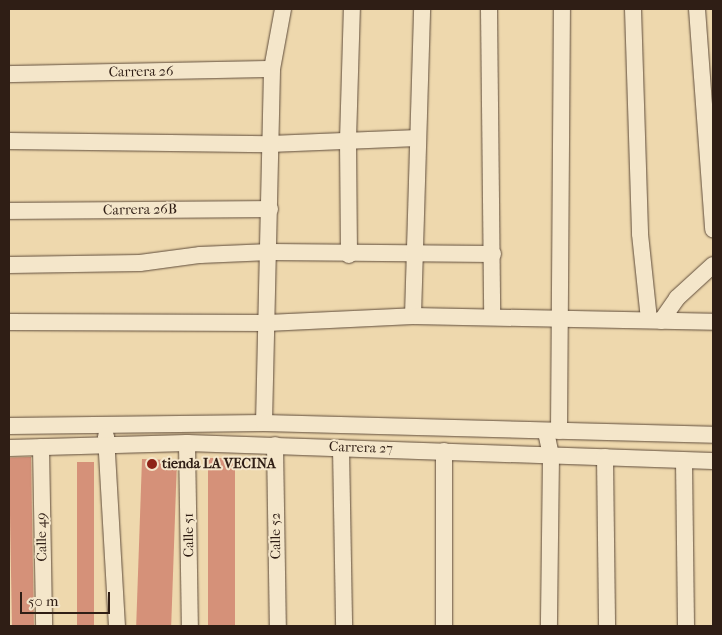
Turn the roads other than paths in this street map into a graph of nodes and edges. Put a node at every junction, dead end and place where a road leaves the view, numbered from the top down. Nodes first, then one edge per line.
1 (282, 9) edge
2 (352, 9) edge
3 (422, 9) edge
4 (489, 9) edge
5 (562, 9) edge
6 (633, 9) edge
7 (697, 9) edge
8 (272, 69) junction
9 (9, 74) edge
10 (418, 138) junction
11 (348, 140) junction
12 (9, 141) edge
13 (270, 144) junction
14 (270, 209) junction
15 (9, 211) edge
16 (713, 230) edge
17 (270, 252) junction
18 (415, 252) junction
19 (493, 254) junction
20 (349, 255) junction
21 (9, 265) edge
22 (713, 265) edge
23 (413, 316) junction
24 (492, 317) junction
25 (561, 321) junction
26 (655, 321) junction
27 (9, 322) edge
28 (713, 322) edge
29 (267, 323) junction
30 (106, 423) junction
31 (264, 423) junction
32 (9, 426) edge
33 (552, 431) junction
34 (713, 435) edge
35 (187, 443) junction
36 (106, 445) junction
37 (274, 445) junction
38 (41, 447) junction
39 (9, 448) edge
40 (341, 448) junction
41 (444, 452) junction
42 (551, 456) junction
43 (605, 457) junction
44 (684, 461) junction
45 (713, 461) edge
46 (44, 626) edge
47 (117, 626) edge
48 (190, 626) edge
49 (278, 626) edge
50 (344, 626) edge
51 (444, 626) edge
52 (549, 626) edge
53 (607, 626) edge
54 (686, 626) edge

1 - 8 street
2 - 11 street
3 - 10 street
4 - 19 street
5 - 25 street
6 - 26 street
7 - 16 street
8 - 9 street, Carrera 26
8 - 13 street
10 - 11 street
10 - 18 street
11 - 13 street
11 - 20 street
12 - 13 street
13 - 14 street
14 - 15 street, Carrera 26B
14 - 17 street
17 - 20 street
17 - 21 street
17 - 29 street
18 - 19 street
18 - 20 street
18 - 23 street
19 - 24 street
22 - 26 street
23 - 24 street
23 - 29 street
24 - 25 street
25 - 26 street
25 - 33 street
26 - 28 street
27 - 29 street
29 - 31 street
30 - 31 street, Carrera 27
30 - 32 street, Carrera 27
30 - 36 street
31 - 33 street, Carrera 27
33 - 34 street, Carrera 27
33 - 42 street
35 - 36 street, Carrera 27
35 - 37 street, Carrera 27
35 - 48 street, Calle 51
36 - 38 street, Carrera 27
36 - 47 street
37 - 40 street, Carrera 27
37 - 49 street, Calle 52
38 - 39 street, Carrera 27
38 - 46 street, Calle 49
40 - 41 street, Carrera 27
40 - 50 street
41 - 42 street, Carrera 27
41 - 51 street
42 - 43 street, Carrera 27
42 - 52 street
43 - 44 street, Carrera 27
43 - 53 street
44 - 45 street, Carrera 27
44 - 54 street

